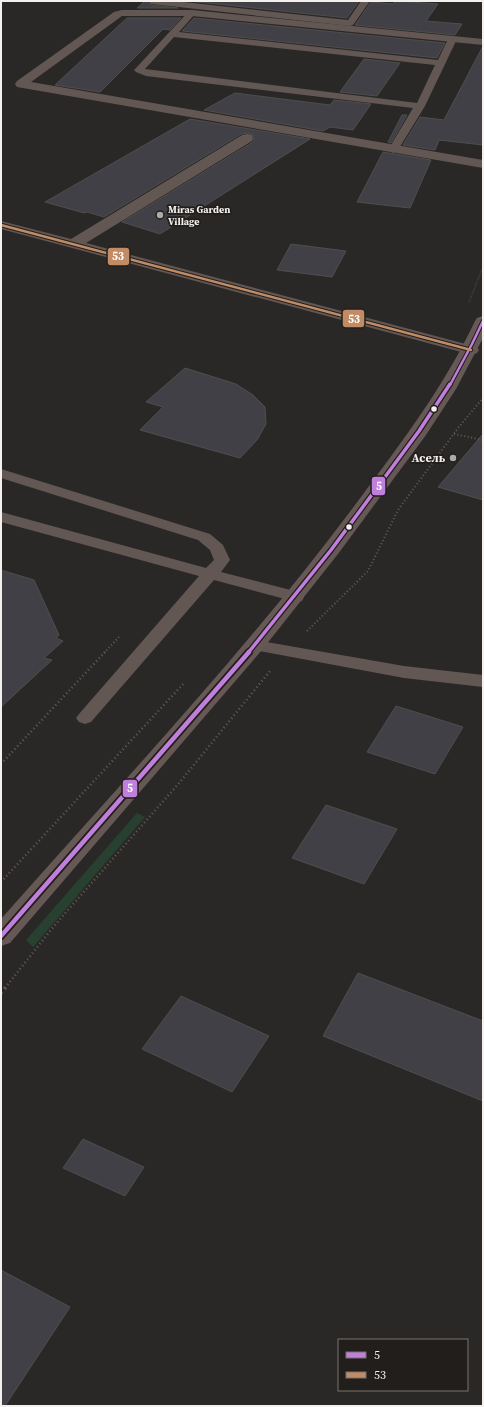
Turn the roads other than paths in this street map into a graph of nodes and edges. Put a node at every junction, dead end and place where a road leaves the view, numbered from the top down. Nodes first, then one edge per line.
1 (151, 1) edge
2 (366, 1) edge
3 (192, 13) junction
4 (172, 34) junction
5 (452, 39) junction
6 (483, 42) edge
7 (441, 63) junction
8 (420, 106) junction
9 (247, 138) dead end
10 (393, 150) junction
11 (483, 164) edge
12 (1, 224) edge
13 (74, 244) junction
14 (483, 321) edge
15 (471, 350) junction
16 (1, 473) edge
17 (1, 517) edge
18 (210, 574) junction
19 (296, 596) junction
20 (255, 646) junction
21 (483, 680) edge
22 (85, 718) dead end
23 (1, 936) edge

1 - 2 lane
3 - 4 lane
3 - 5 street
3 - 10 street
4 - 7 lane
4 - 8 lane
5 - 6 street
5 - 7 lane
7 - 8 lane
8 - 10 lane
9 - 13 street
10 - 11 street
12 - 13 street
13 - 15 street
14 - 15 street
15 - 19 street
16 - 18 lane
17 - 18 lane
18 - 19 lane
18 - 22 lane
19 - 20 street
20 - 21 lane
20 - 23 street

